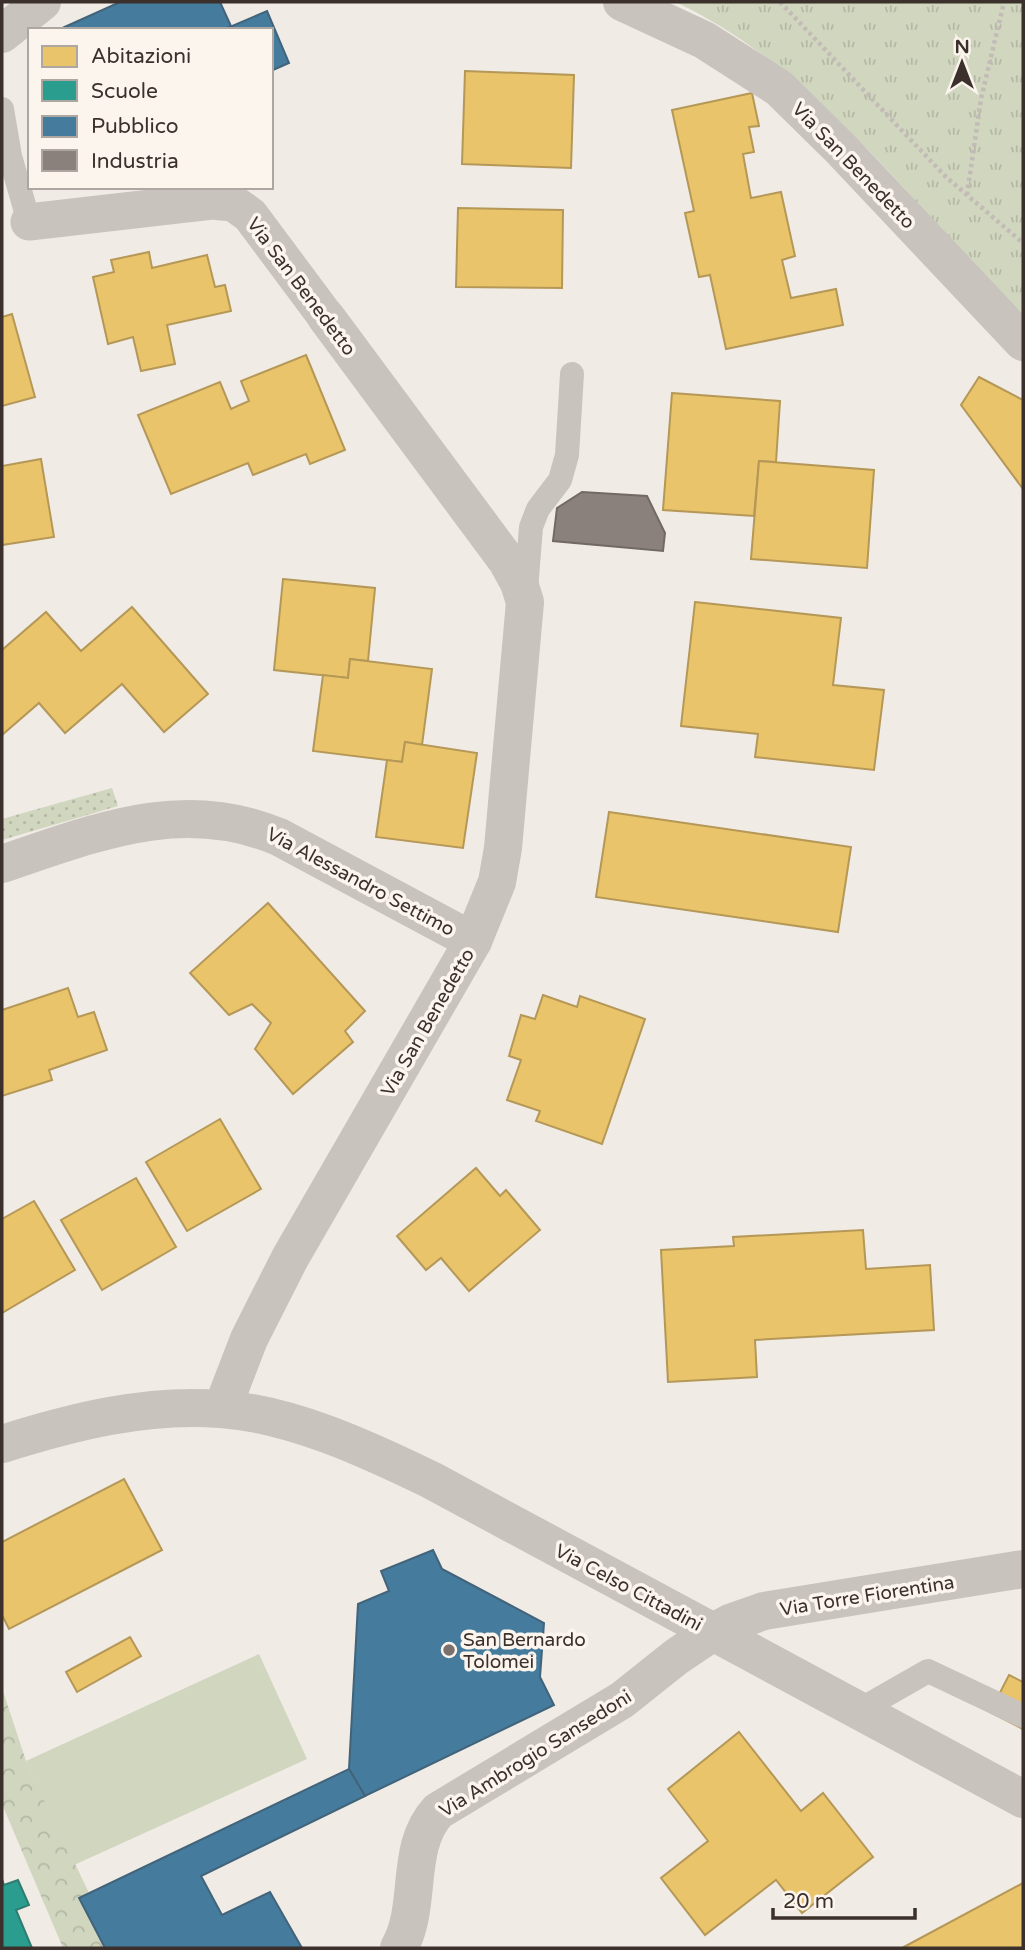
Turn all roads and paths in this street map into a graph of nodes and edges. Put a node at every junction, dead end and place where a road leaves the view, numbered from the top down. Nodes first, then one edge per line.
1 (42, 2) edge
2 (622, 2) edge
3 (780, 2) edge
4 (1004, 2) edge
5 (2, 34) edge
6 (2, 110) edge
7 (967, 195) junction
8 (29, 222) joint
9 (1023, 243) edge
10 (326, 317) joint
11 (1023, 342) edge
12 (572, 374) dead end
13 (525, 601) junction
14 (2, 864) edge
15 (473, 941) junction
16 (222, 1409) junction
17 (2, 1444) edge
18 (1023, 1569) edge
19 (713, 1632) junction
20 (858, 1711) junction
21 (1023, 1716) edge
22 (1023, 1799) edge
23 (399, 1948) edge

1 - 5 street
2 - 11 street, Via San Benedetto
3 - 7 path
4 - 7 path
6 - 8 lane, Via San Benedetto
7 - 9 path
8 - 10 street, Via San Benedetto
10 - 13 street, Via San Benedetto
12 - 13 lane, Via San Benedetto
13 - 15 street, Via San Benedetto
14 - 15 street, Via Alessandro Settimo
15 - 16 street, Via San Benedetto
16 - 17 street, Via Celso Cittadini
16 - 19 street, Via Celso Cittadini
18 - 19 street, Via Torre Fiorentina
19 - 20 street, Via Celso Cittadini
19 - 23 street, Via Ambrogio Sansedoni
20 - 21 lane
20 - 22 street, Via Celso Cittadini

